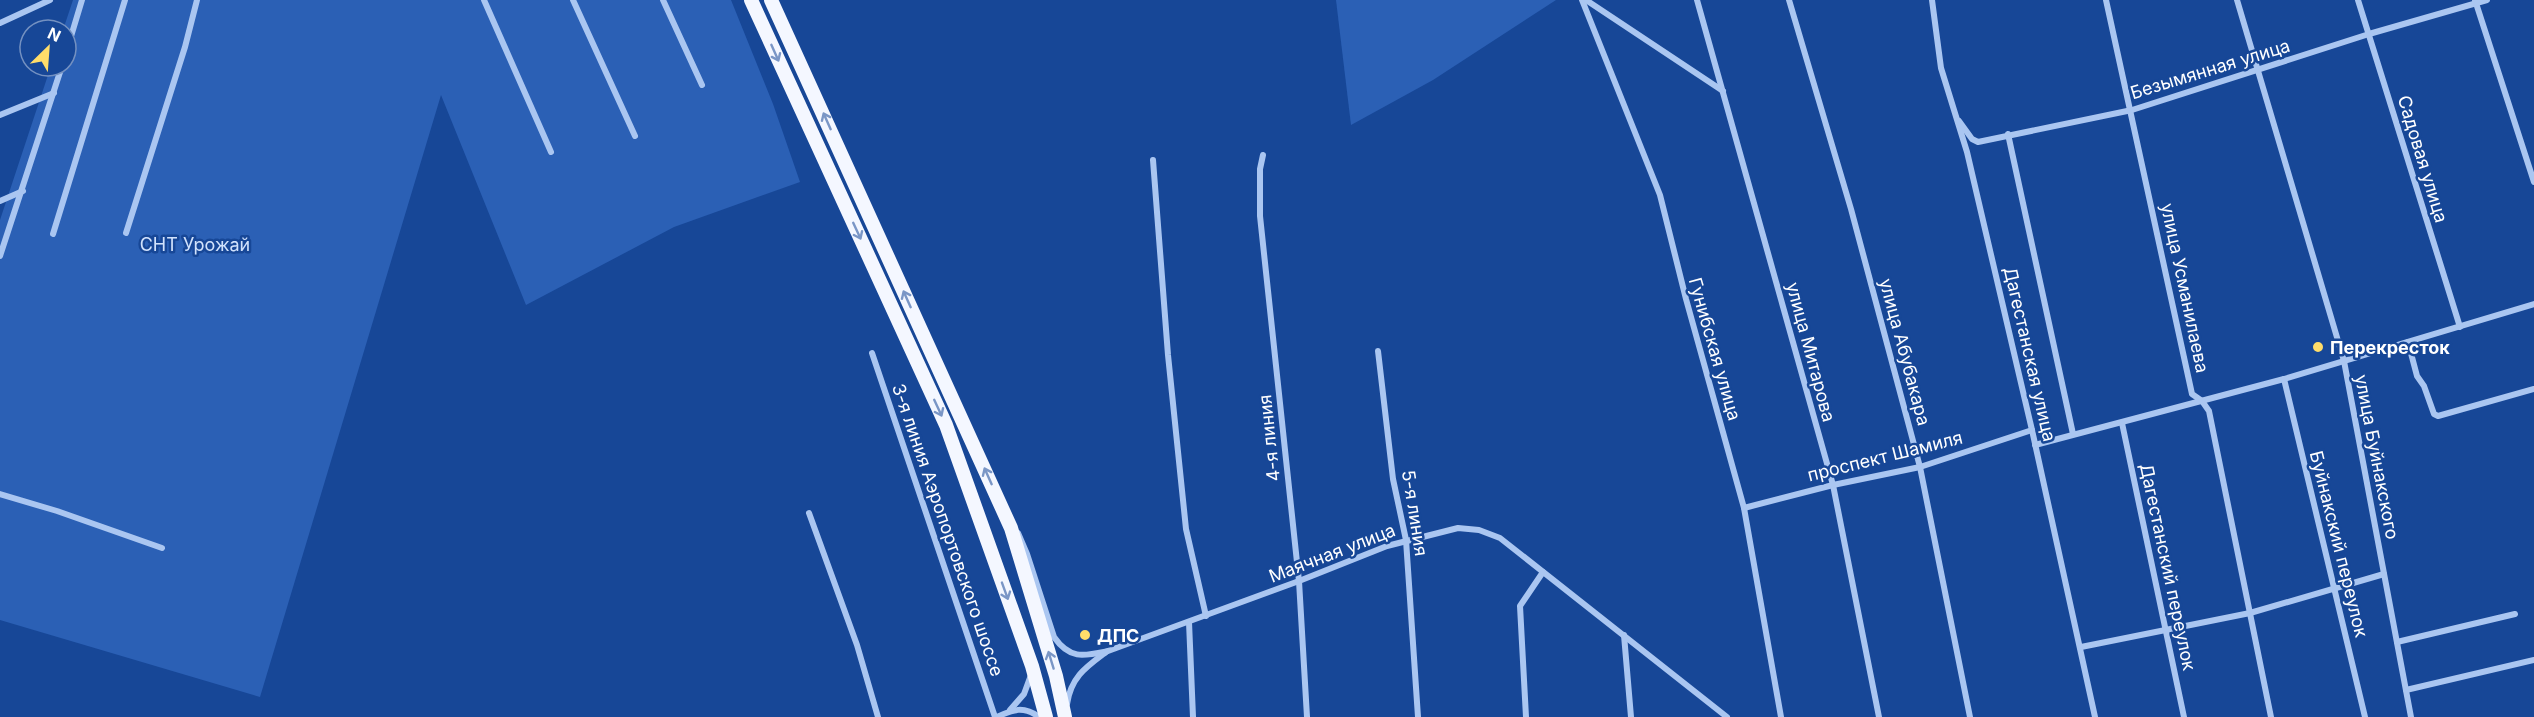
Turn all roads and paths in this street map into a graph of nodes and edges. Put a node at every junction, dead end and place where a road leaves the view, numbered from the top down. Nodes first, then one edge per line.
1 (50, 0) edge
2 (82, 0) edge
3 (125, 0) edge
4 (197, 0) edge
5 (484, 0) edge
6 (573, 0) edge
7 (663, 0) edge
8 (751, 0) edge
9 (771, 0) edge
10 (1584, 0) edge
11 (1697, 0) edge
12 (1789, 0) edge
13 (1932, 0) edge
14 (2106, 0) edge
15 (2237, 0) edge
16 (2358, 0) edge
17 (2487, 0) edge
18 (2475, 1) edge
19 (77, 18) edge
20 (0, 23) edge
21 (2369, 34) junction
22 (2256, 70) junction
23 (58, 78) edge
24 (702, 85) dead end
25 (1723, 91) junction
26 (54, 93) junction
27 (2132, 110) junction
28 (1953, 111) junction
29 (0, 115) edge
30 (2008, 134) junction
31 (634, 136) dead end
32 (551, 152) dead end
33 (1263, 155) dead end
34 (1153, 160) dead end
35 (2534, 182) edge
36 (23, 191) junction
37 (0, 201) edge
38 (126, 233) dead end
39 (53, 234) dead end
40 (0, 256) edge
41 (2534, 304) edge
42 (2460, 327) junction
43 (2408, 342) junction
44 (1378, 351) dead end
45 (872, 353) dead end
46 (2344, 361) junction
47 (2284, 379) junction
48 (2534, 389) edge
49 (2202, 401) junction
50 (2122, 423) junction
51 (2032, 430) junction
52 (2073, 434) junction
53 (2035, 445) junction
54 (1920, 466) junction
55 (1833, 485) junction
56 (0, 494) edge
57 (999, 501) junction
58 (1744, 508) junction
59 (809, 513) dead end
60 (1406, 540) junction
61 (162, 548) dead end
62 (1543, 572) junction
63 (2384, 574) junction
64 (1299, 581) junction
65 (2335, 589) junction
66 (2250, 613) junction
67 (2515, 614) dead end
68 (1206, 616) junction
69 (1189, 622) junction
70 (2166, 629) junction
71 (1624, 635) junction
72 (2397, 642) junction
73 (2081, 647) junction
74 (1108, 651) junction
75 (2534, 660) edge
76 (1032, 666) junction
77 (2406, 690) junction
78 (1010, 710) junction
79 (878, 717) edge
80 (996, 717) edge
81 (1039, 717) edge
82 (1046, 717) edge
83 (1065, 717) edge
84 (1193, 717) edge
85 (1307, 717) edge
86 (1418, 717) edge
87 (1526, 717) edge
88 (1630, 717) edge
89 (1727, 717) edge
90 (1781, 717) edge
91 (1879, 717) edge
92 (1970, 717) edge
93 (2095, 717) edge
94 (2184, 717) edge
95 (2271, 717) edge
96 (2365, 717) edge
97 (2411, 717) edge

1 - 20 street
2 - 19 street
3 - 39 street
4 - 38 street
5 - 32 street
6 - 31 street
7 - 24 street
8 -> 76 main road
57 -> 9 main road
10 - 25 street
10 - 58 street, Гунибская улица
11 - 25 street, улица Митарова
12 - 54 street, улица Абубакара
13 - 28 street, Дагестанская улица
14 - 27 street, улица Усманилаева
15 - 22 street, улица Буйнакского
16 - 21 street, Садовая улица
17 - 18 street, Безымянная улица
18 - 21 street, Безымянная улица
18 - 35 street
21 - 22 street, Безымянная улица
21 - 42 street, Садовая улица
22 - 27 street, Безымянная улица
22 - 46 street, улица Буйнакского
23 - 26 street
25 - 55 street, улица Митарова
26 - 29 street
26 - 36 street
27 - 30 street, Безымянная улица
27 - 49 street, улица Усманилаева
28 - 30 street, Безымянная улица
28 - 51 street, Дагестанская улица
30 - 52 street
33 - 64 street, 4-я линия
34 - 68 street
36 - 37 street
36 - 40 street
41 - 42 street
42 - 43 street
43 - 46 street
43 - 48 street
44 - 60 street, 5-я линия
45 - 80 street, 3-я линия Аэропортовского шоссе
46 - 47 street
46 - 63 street, улица Буйнакского
47 - 49 street
47 - 65 street, Буйнакский переулок
49 - 50 street
49 - 66 street, улица Усманилаева
50 - 52 street
50 - 70 street, Дагестанский переулок
51 - 53 street, Дагестанская улица
51 - 54 street, проспект Шамиля
52 - 53 street
53 - 73 street, Дагестанская улица
54 - 55 street, проспект Шамиля
54 - 92 street, улица Абубакара
55 - 58 street, проспект Шамиля
55 - 91 street, улица Митарова
56 - 61 street
57 - 74 street
83 -> 57 main road
58 - 90 street, Гунибская улица
59 - 79 street
60 - 62 street, Маячная улица
60 - 64 street, Маячная улица
60 - 86 street, 5-я линия
62 - 71 street, Маячная улица
62 - 87 street
63 - 65 street
63 - 72 street, улица Буйнакского
64 - 68 street, Маячная улица
64 - 85 street, 4-я линия
65 - 66 street
65 - 96 street, Буйнакский переулок
66 - 70 street
66 - 95 street, улица Усманилаева
67 - 72 street
68 - 69 street, Маячная улица
69 - 74 street, Маячная улица
69 - 84 street
70 - 73 street
70 - 94 street, Дагестанский переулок
71 - 88 street
71 - 89 street, Маячная улица
72 - 77 street, улица Буйнакского
73 - 93 street, Дагестанская улица
74 - 83 street
75 - 77 street
76 - 78 street
76 - 82 main road
77 - 97 street, улица Буйнакского
78 - 80 street
78 - 81 street

